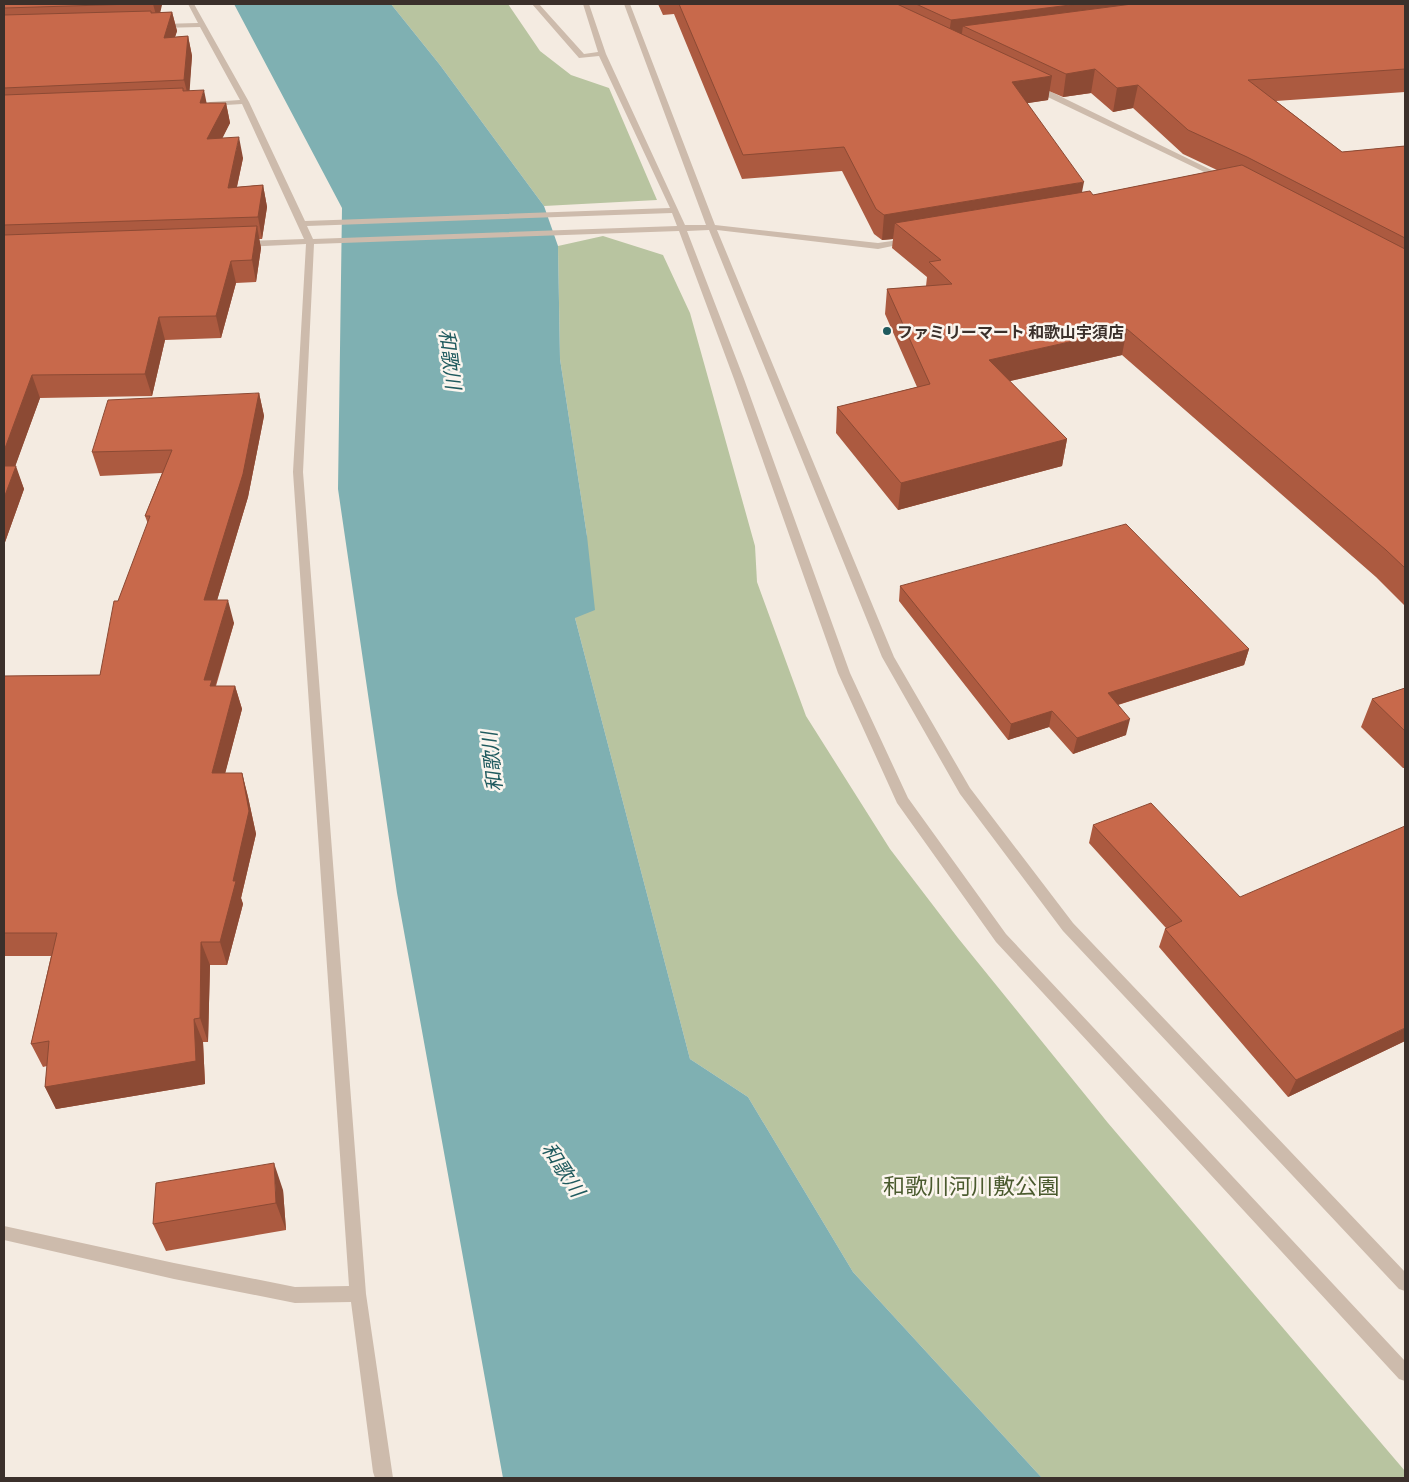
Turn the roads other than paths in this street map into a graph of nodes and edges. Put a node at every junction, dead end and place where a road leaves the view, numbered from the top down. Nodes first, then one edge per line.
1 (191, 4) edge
2 (535, 4) edge
3 (586, 4) edge
4 (627, 4) edge
5 (202, 25) junction
6 (153, 27) edge
7 (602, 54) junction
8 (1028, 84) edge
9 (245, 102) junction
10 (196, 104) edge
11 (1218, 188) edge
12 (674, 210) junction
13 (303, 224) junction
14 (713, 227) junction
15 (681, 228) junction
16 (917, 239) edge
17 (310, 242) junction
18 (231, 245) edge
19 (4, 1233) edge
20 (1405, 1283) edge
21 (358, 1294) junction
22 (1405, 1373) edge
23 (384, 1478) edge

1 - 5 street
2 - 7 street
3 - 7 street
4 - 14 street
5 - 6 street
5 - 9 street
7 - 12 street
8 - 11 street
9 - 10 street
9 - 13 street
12 - 13 street
12 - 15 street
13 - 17 street
14 - 15 street
14 - 16 street
14 - 20 street
15 - 17 street
15 - 22 street
17 - 18 street
17 - 21 street
19 - 21 street
21 - 23 street

